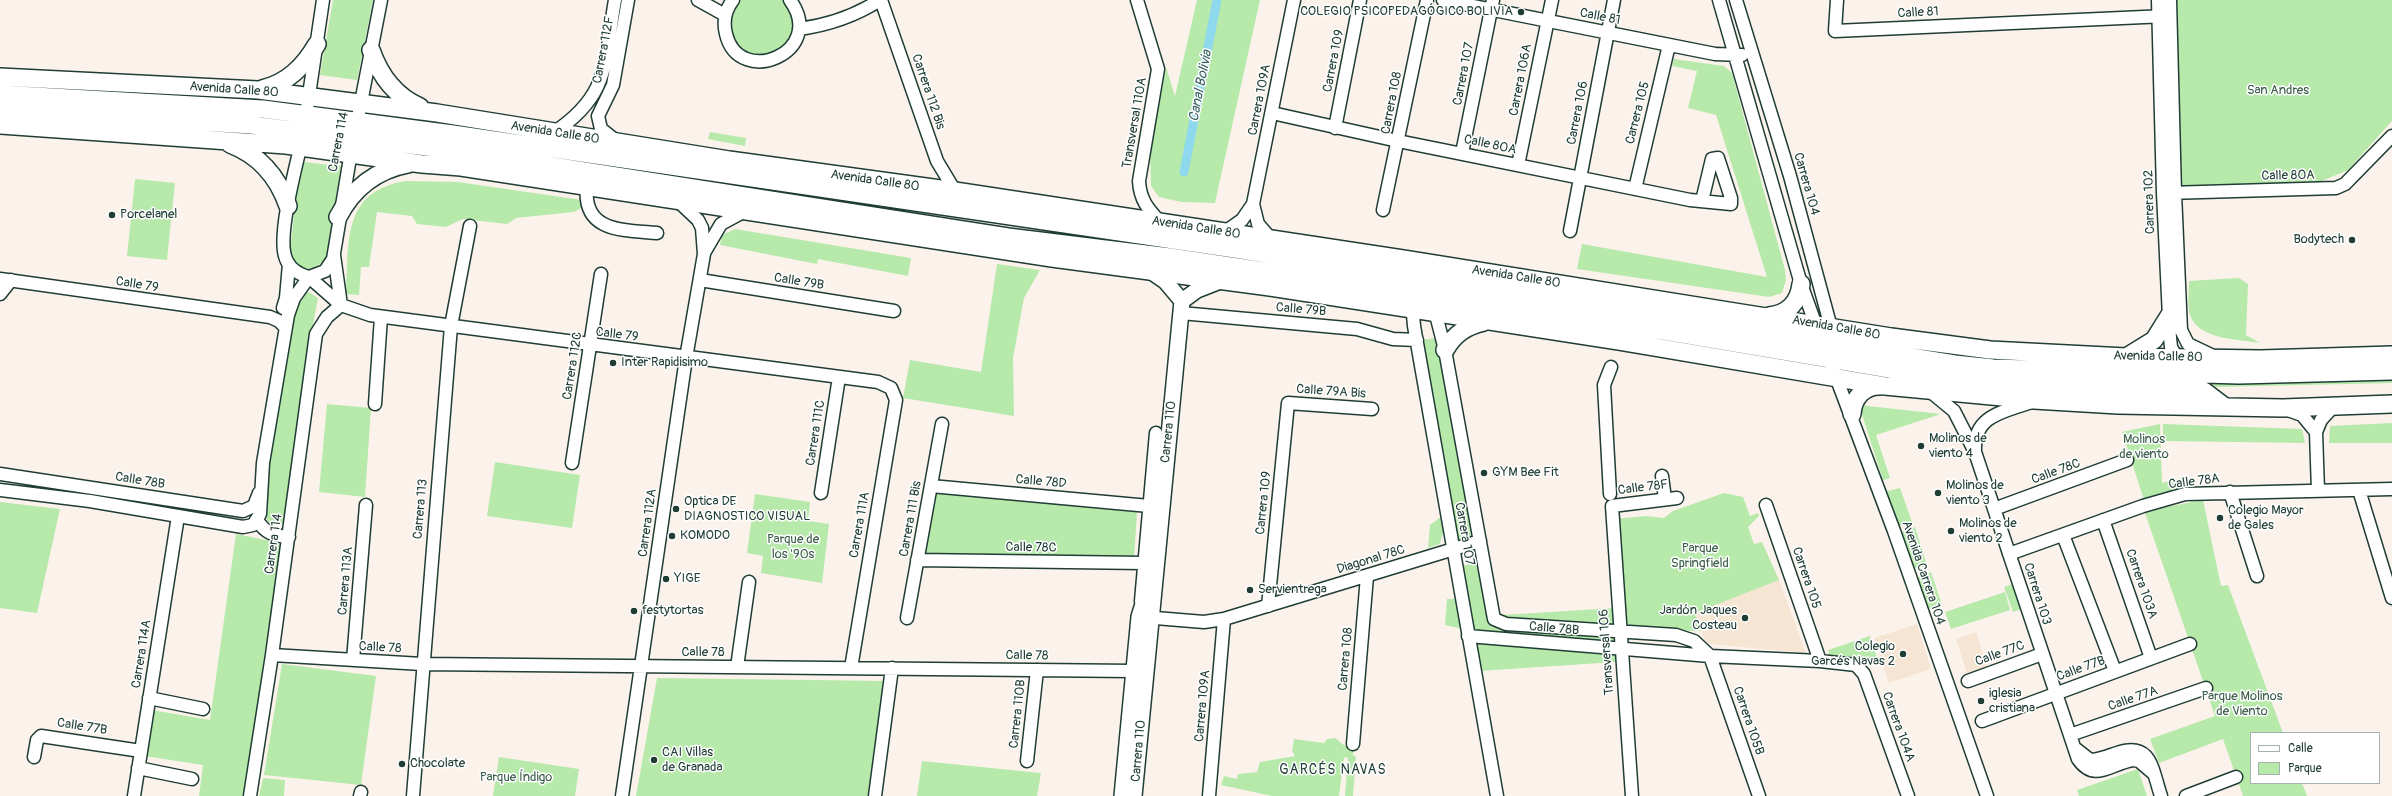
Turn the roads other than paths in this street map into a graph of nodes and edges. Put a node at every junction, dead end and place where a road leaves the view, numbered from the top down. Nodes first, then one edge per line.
1 (323, 0) edge
2 (615, 0) edge
3 (628, 0) edge
4 (698, 0) edge
5 (734, 0) edge
6 (790, 0) edge
7 (881, 0) edge
8 (1137, 0) edge
9 (1294, 0) edge
10 (1360, 0) edge
11 (1427, 0) edge
12 (1443, 0) edge
13 (1552, 0) edge
14 (1614, 0) edge
15 (1719, 0) edge
16 (1736, 0) edge
17 (1837, 0) edge
18 (2158, 0) edge
19 (2170, 0) edge
20 (381, 1) edge
21 (1492, 5) edge
22 (725, 15) junction
23 (2165, 16) junction
24 (1547, 21) junction
25 (799, 29) junction
26 (1607, 32) junction
27 (317, 44) junction
28 (1669, 45) junction
29 (371, 50) junction
30 (1735, 55) junction
31 (1753, 55) junction
32 (0, 77) edge
33 (258, 90) junction
34 (0, 94) edge
35 (310, 96) junction
36 (361, 102) junction
37 (0, 110) edge
38 (437, 113) junction
39 (1272, 113) junction
40 (307, 114) junction
41 (0, 125) edge
42 (1335, 128) junction
43 (553, 133) junction
44 (2392, 136) edge
45 (354, 137) junction
46 (211, 139) junction
47 (302, 139) junction
48 (618, 142) junction
49 (1398, 142) junction
50 (1462, 153) junction
51 (422, 164) junction
52 (1518, 165) junction
53 (1580, 178) junction
54 (587, 186) junction
55 (1634, 188) junction
56 (955, 191) junction
57 (2169, 193) junction
58 (676, 200) junction
59 (1702, 201) dead end
60 (1253, 204) junction
61 (288, 206) junction
62 (746, 210) junction
63 (1383, 210) dead end
64 (338, 217) junction
65 (1160, 222) junction
66 (470, 226) dead end
67 (1225, 232) junction
68 (1570, 232) dead end
69 (657, 233) dead end
70 (1271, 239) junction
71 (334, 253) junction
72 (704, 254) junction
73 (1403, 259) junction
74 (289, 264) junction
75 (1247, 268) junction
76 (1152, 272) junction
77 (601, 274) dead end
78 (309, 277) junction
79 (6, 280) edge
80 (700, 280) junction
81 (1220, 280) junction
82 (1801, 284) junction
83 (1270, 287) junction
84 (0, 294) edge
85 (1419, 294) junction
86 (340, 305) junction
87 (1181, 307) junction
88 (894, 310) dead end
89 (1437, 314) junction
90 (1766, 316) junction
91 (2169, 316) junction
92 (270, 317) junction
93 (381, 317) junction
94 (1486, 322) junction
95 (1815, 324) junction
96 (451, 326) junction
97 (285, 327) junction
98 (1832, 327) junction
99 (1648, 328) junction
100 (1417, 340) junction
101 (1619, 340) junction
102 (590, 346) junction
103 (1445, 350) junction
104 (1831, 351) junction
105 (2392, 355) edge
106 (2126, 357) junction
107 (2175, 357) junction
108 (686, 358) junction
109 (2220, 358) junction
110 (1611, 367) dead end
111 (2392, 371) edge
112 (2188, 374) junction
113 (839, 377) junction
114 (1838, 378) junction
115 (1885, 386) junction
116 (891, 388) joint
117 (2204, 391) junction
118 (1931, 392) junction
119 (2034, 400) junction
120 (1288, 403) joint
121 (375, 404) dead end
122 (2392, 404) edge
123 (2333, 406) junction
124 (2225, 407) junction
125 (2283, 408) junction
126 (1372, 409) dead end
127 (1852, 414) junction
128 (942, 424) dead end
129 (2316, 432) junction
130 (1156, 433) dead end
131 (1975, 452) junction
132 (2127, 460) dead end
133 (572, 463) dead end
134 (0, 474) edge
135 (1662, 476) dead end
136 (931, 486) junction
137 (261, 488) junction
138 (2392, 489) edge
139 (0, 490) edge
140 (2358, 490) junction
141 (2318, 491) junction
142 (2230, 492) junction
143 (821, 493) dead end
144 (1611, 500) junction
145 (366, 505) dead end
146 (1766, 505) dead end
147 (1155, 506) junction
148 (1994, 510) junction
149 (178, 516) junction
150 (257, 520) junction
151 (2103, 520) junction
152 (2064, 535) junction
153 (289, 537) junction
154 (1480, 541) junction
155 (1452, 549) junction
156 (2009, 554) junction
157 (918, 560) junction
158 (1150, 563) junction
159 (1367, 576) junction
160 (2257, 576) dead end
161 (749, 582) dead end
162 (2392, 598) edge
163 (1268, 606) junction
164 (907, 618) dead end
165 (1145, 618) junction
166 (1224, 619) junction
167 (1497, 621) joint
168 (1620, 632) junction
169 (1468, 636) junction
170 (2190, 644) dead end
171 (1621, 649) junction
172 (2042, 654) junction
173 (272, 655) junction
174 (1710, 656) junction
175 (2151, 658) junction
176 (353, 660) junction
177 (1820, 661) junction
178 (422, 664) junction
179 (640, 666) junction
180 (737, 667) junction
181 (851, 668) junction
182 (892, 668) junction
183 (1861, 669) joint
184 (1037, 670) junction
185 (1134, 671) junction
186 (2115, 671) junction
187 (1968, 681) dead end
188 (2206, 688) dead end
189 (2056, 693) junction
190 (149, 698) junction
191 (203, 709) dead end
192 (1982, 721) dead end
193 (2071, 740) junction
194 (1353, 744) dead end
195 (141, 751) junction
196 (34, 757) dead end
197 (1027, 761) dead end
198 (138, 768) junction
199 (2236, 777) dead end
200 (192, 779) dead end
201 (134, 796) edge
202 (250, 796) edge
203 (413, 796) edge
204 (622, 796) edge
205 (875, 796) edge
206 (1122, 796) edge
207 (1134, 796) edge
208 (1209, 796) edge
209 (1497, 796) edge
210 (1632, 796) edge
211 (1759, 796) edge
212 (1908, 796) edge
213 (1987, 796) edge
214 (2161, 796) edge
215 (2186, 796) edge

1 - 27 street
2 - 43 street, Carrera 112F
3 - 48 street, Carrera 112F
4 - 22 street
5 - 22 street
6 - 25 street
7 - 25 street
7 - 56 street, Carrera 112 Bis
8 - 65 street, Transversal 110A
9 - 39 street, Carrera 109A
10 - 42 street, Carrera 109
11 - 49 street, Carrera 108
12 - 21 street, Calle 81
13 - 24 street, Carrera 106A
14 - 26 street, Carrera 106
15 - 30 street, Carrera 104
16 - 31 street, Carrera 104
17 - 23 street, Calle 81
18 - 23 street, Carrera 102
19 - 23 street, Carrera 102
20 - 29 street, Carrera 114
21 - 24 street, Calle 81
21 - 50 street, Carrera 107
22 - 25 street
23 - 57 street, Carrera 102
24 - 26 street, Calle 81
24 - 52 street, Carrera 106A
26 - 28 street, Calle 81
26 - 53 street, Carrera 106
27 - 33 highway
27 - 35 street
28 - 30 street, Calle 81
28 - 55 street, Carrera 105
29 - 36 street, Carrera 114
29 - 38 highway
30 - 31 street, Calle 81
30 - 82 street, Carrera 104
31 - 98 street, Carrera 104
32 - 33 highway, Avenida Calle 80
33 - 35 highway, Avenida Calle 80
34 - 40 highway, Avenida Calle 80
35 - 36 highway, Avenida Calle 80
35 - 40 street
36 - 38 highway, Avenida Calle 80
36 - 45 street, Carrera 114
37 - 47 highway, Avenida Calle 80
38 - 43 highway, Avenida Calle 80
39 - 42 street, Calle 80A
39 - 60 street, Carrera 109A
40 - 45 highway, Avenida Calle 80
40 - 47 street
41 - 46 highway, Avenida Calle 80
42 - 49 street, Calle 80A
43 - 48 highway, Avenida Calle 80
44 - 57 street, Calle 80A
45 - 47 highway, Avenida Calle 80
45 - 51 highway, Avenida Calle 80
45 - 64 street, Carrera 114
45 - 75 highway, Avenida Calle 80
45 - 85 highway, Avenida Calle 80
46 - 47 highway, Avenida Calle 80
46 - 61 highway
47 - 61 street
48 - 56 highway, Avenida Calle 80
49 - 50 street, Calle 80A
49 - 63 street, Carrera 108
50 - 52 street, Calle 80A
51 - 54 highway, Avenida Calle 80
51 - 64 highway
52 - 53 street, Calle 80A
53 - 55 street, Calle 80A
53 - 68 street, Carrera 106
54 - 58 highway, Avenida Calle 80
54 - 69 street
55 - 59 street, Calle 80A
56 - 65 highway, Avenida Calle 80
57 - 91 street, Carrera 102
57 - 109 street, Carrera 102
58 - 62 highway, Avenida Calle 80
58 - 72 street, Carrera 112A
60 - 67 street, Carrera 109A
60 - 70 street, Carrera 109A
61 - 74 street
62 - 72 street, Carrera 112A
62 - 76 highway, Avenida Calle 80
64 - 71 street, Carrera 114
65 - 67 highway, Avenida Calle 80
66 - 96 street, Carrera 113
67 - 70 highway, Avenida Calle 80
70 - 73 highway, Avenida Calle 80
71 - 78 street, Carrera 114
71 - 86 street
72 - 80 street, Carrera 112A
73 - 85 street
73 - 90 highway, Avenida Calle 80
74 - 78 street
74 - 92 street
75 - 83 highway
75 - 85 highway, Avenida Calle 80
76 - 81 highway, Avenida Calle 80
76 - 87 main road
77 - 102 street, Carrera 112C
78 - 86 street, Calle 79
78 - 97 street, Carrera 114
79 - 84 street
79 - 92 street, Calle 79
80 - 88 street, Calle 79B
80 - 108 street, Carrera 112A
81 - 83 highway, Avenida Calle 80
81 - 87 main road
82 - 90 highway
82 - 95 street, Carrera 104
83 - 85 highway, Avenida Calle 80
85 - 89 highway, Avenida Calle 80
85 - 99 highway, Avenida Calle 80
85 - 100 street, Carrera 107
85 - 104 highway, Avenida Calle 80
86 - 93 street, Calle 79
86 - 153 street, Carrera 114
87 - 100 street, Calle 79B
87 - 147 main road, Carrera 110
89 - 94 highway, Avenida Calle 80
89 - 103 street, Carrera 107
90 - 95 highway, Avenida Calle 80
91 - 106 highway
91 - 107 street, Carrera 102
92 - 97 street
93 - 96 street, Calle 79
93 - 121 street
94 - 101 highway, Avenida Calle 80
94 - 103 highway
95 - 98 highway, Avenida Calle 80
95 - 104 street, Carrera 104
96 - 102 street, Calle 79
96 - 178 street, Carrera 113
97 - 137 street, Carrera 114
98 - 104 street, Carrera 104
98 - 106 highway, Avenida Calle 80
99 - 101 highway
99 - 104 highway, Avenida Calle 80
100 - 155 street, Carrera 107
101 - 114 highway, Avenida Calle 80
102 - 108 street, Calle 79
102 - 133 street, Carrera 112C
103 - 154 street, Carrera 107
104 - 112 highway, Avenida Calle 80
104 - 114 street, Carrera 104
104 - 117 highway, Avenida Calle 80
105 - 109 highway, Avenida Calle 80
106 - 107 highway, Avenida Calle 80
107 - 109 highway, Avenida Calle 80
107 - 112 street, Carrera 102
108 - 113 street, Calle 79
108 - 179 street, Carrera 112A
110 - 144 street, Transversal 106
111 - 112 highway, Avenida Calle 80
112 - 117 street, Carrera 102
113 - 116 street, Calle 79
113 - 143 street, Carrera 111C
114 - 115 highway, Avenida Calle 80
114 - 127 street, Avenida Carrera 104
115 - 118 highway, Avenida Calle 80
115 - 127 highway
116 - 181 street, Carrera 111A
117 - 124 highway
118 - 119 highway, Avenida Calle 80
118 - 131 street, Carrera 103
119 - 124 highway, Avenida Calle 80
119 - 131 street, Carrera 103
120 - 126 street, Calle 79A Bis
120 - 163 street, Carrera 109
122 - 123 highway, Avenida Calle 80
123 - 125 highway, Avenida Calle 80
123 - 129 street
124 - 125 highway, Avenida Calle 80
125 - 129 street
127 - 213 street, Avenida Carrera 104
128 - 136 street, Carrera 111 Bis
129 - 141 street
130 - 147 street, Carrera 110
131 - 148 street, Carrera 103
132 - 148 street, Calle 78C
134 - 137 street, Calle 78B
135 - 144 street, Calle 78F
136 - 147 street, Calle 78D
136 - 157 street, Carrera 111 Bis
137 - 150 street, Carrera 114
138 - 140 street, Calle 78A
139 - 149 street
140 - 141 street, Calle 78A
140 - 162 street
141 - 142 street, Calle 78A
142 - 151 street, Calle 78A
142 - 160 street
144 - 168 street, Transversal 106
145 - 176 street, Carrera 113A
146 - 177 street, Carrera 105
147 - 158 main road, Carrera 110
148 - 156 street, Carrera 103
149 - 150 street
149 - 190 street, Carrera 114A
150 - 153 street
151 - 152 street, Calle 78A
151 - 175 street, Carrera 103A
152 - 156 street, Calle 78A
152 - 186 street
153 - 173 street, Carrera 114
154 - 155 street, Diagonal 78C
154 - 167 street, Carrera 107
155 - 159 street, Diagonal 78C
155 - 169 street, Carrera 107
156 - 172 street, Carrera 103
157 - 158 street, Calle 78C
157 - 164 street, Carrera 111 Bis
158 - 165 main road, Carrera 110
159 - 163 street, Diagonal 78C
159 - 194 street, Carrera 108
161 - 180 street
163 - 166 street, Diagonal 78C
165 - 166 street
165 - 185 main road, Carrera 110
165 - 207 main road, Carrera 110
166 - 208 street, Carrera 109A
167 - 168 street, Calle 78B
168 - 171 street, Transversal 106
168 - 174 street, Calle 78B
169 - 171 street, Calle 78B
169 - 209 street, Carrera 107
170 - 175 street, Calle 77B
171 - 174 street, Calle 78B
171 - 210 street, Transversal 106
172 - 187 street, Calle 77C
172 - 189 street, Carrera 103
173 - 176 street, Calle 78
173 - 202 street, Carrera 114
174 - 177 street, Calle 78B
174 - 211 street, Carrera 105B
175 - 186 street, Calle 77B
176 - 178 street, Calle 78
177 - 183 street, Calle 78B
178 - 179 street, Calle 78
178 - 203 street, Carrera 113
179 - 180 street, Calle 78
179 - 204 street, Carrera 112A
180 - 181 street, Calle 78
181 - 182 street, Calle 78
182 - 184 street, Calle 78
182 - 205 street
183 - 212 street, Carrera 104A
184 - 185 street, Calle 78
184 - 197 street, Carrera 110B
185 - 206 main road, Carrera 110
186 - 189 street, Calle 77B
188 - 193 street, Calle 77A
189 - 192 street, Calle 77B
189 - 193 street, Carrera 103
190 - 191 street
190 - 195 street, Carrera 114A
193 - 214 street, Carrera 103
195 - 196 street, Calle 77B
195 - 198 street, Carrera 114A
198 - 200 street
198 - 201 street, Carrera 114A
199 - 215 street

